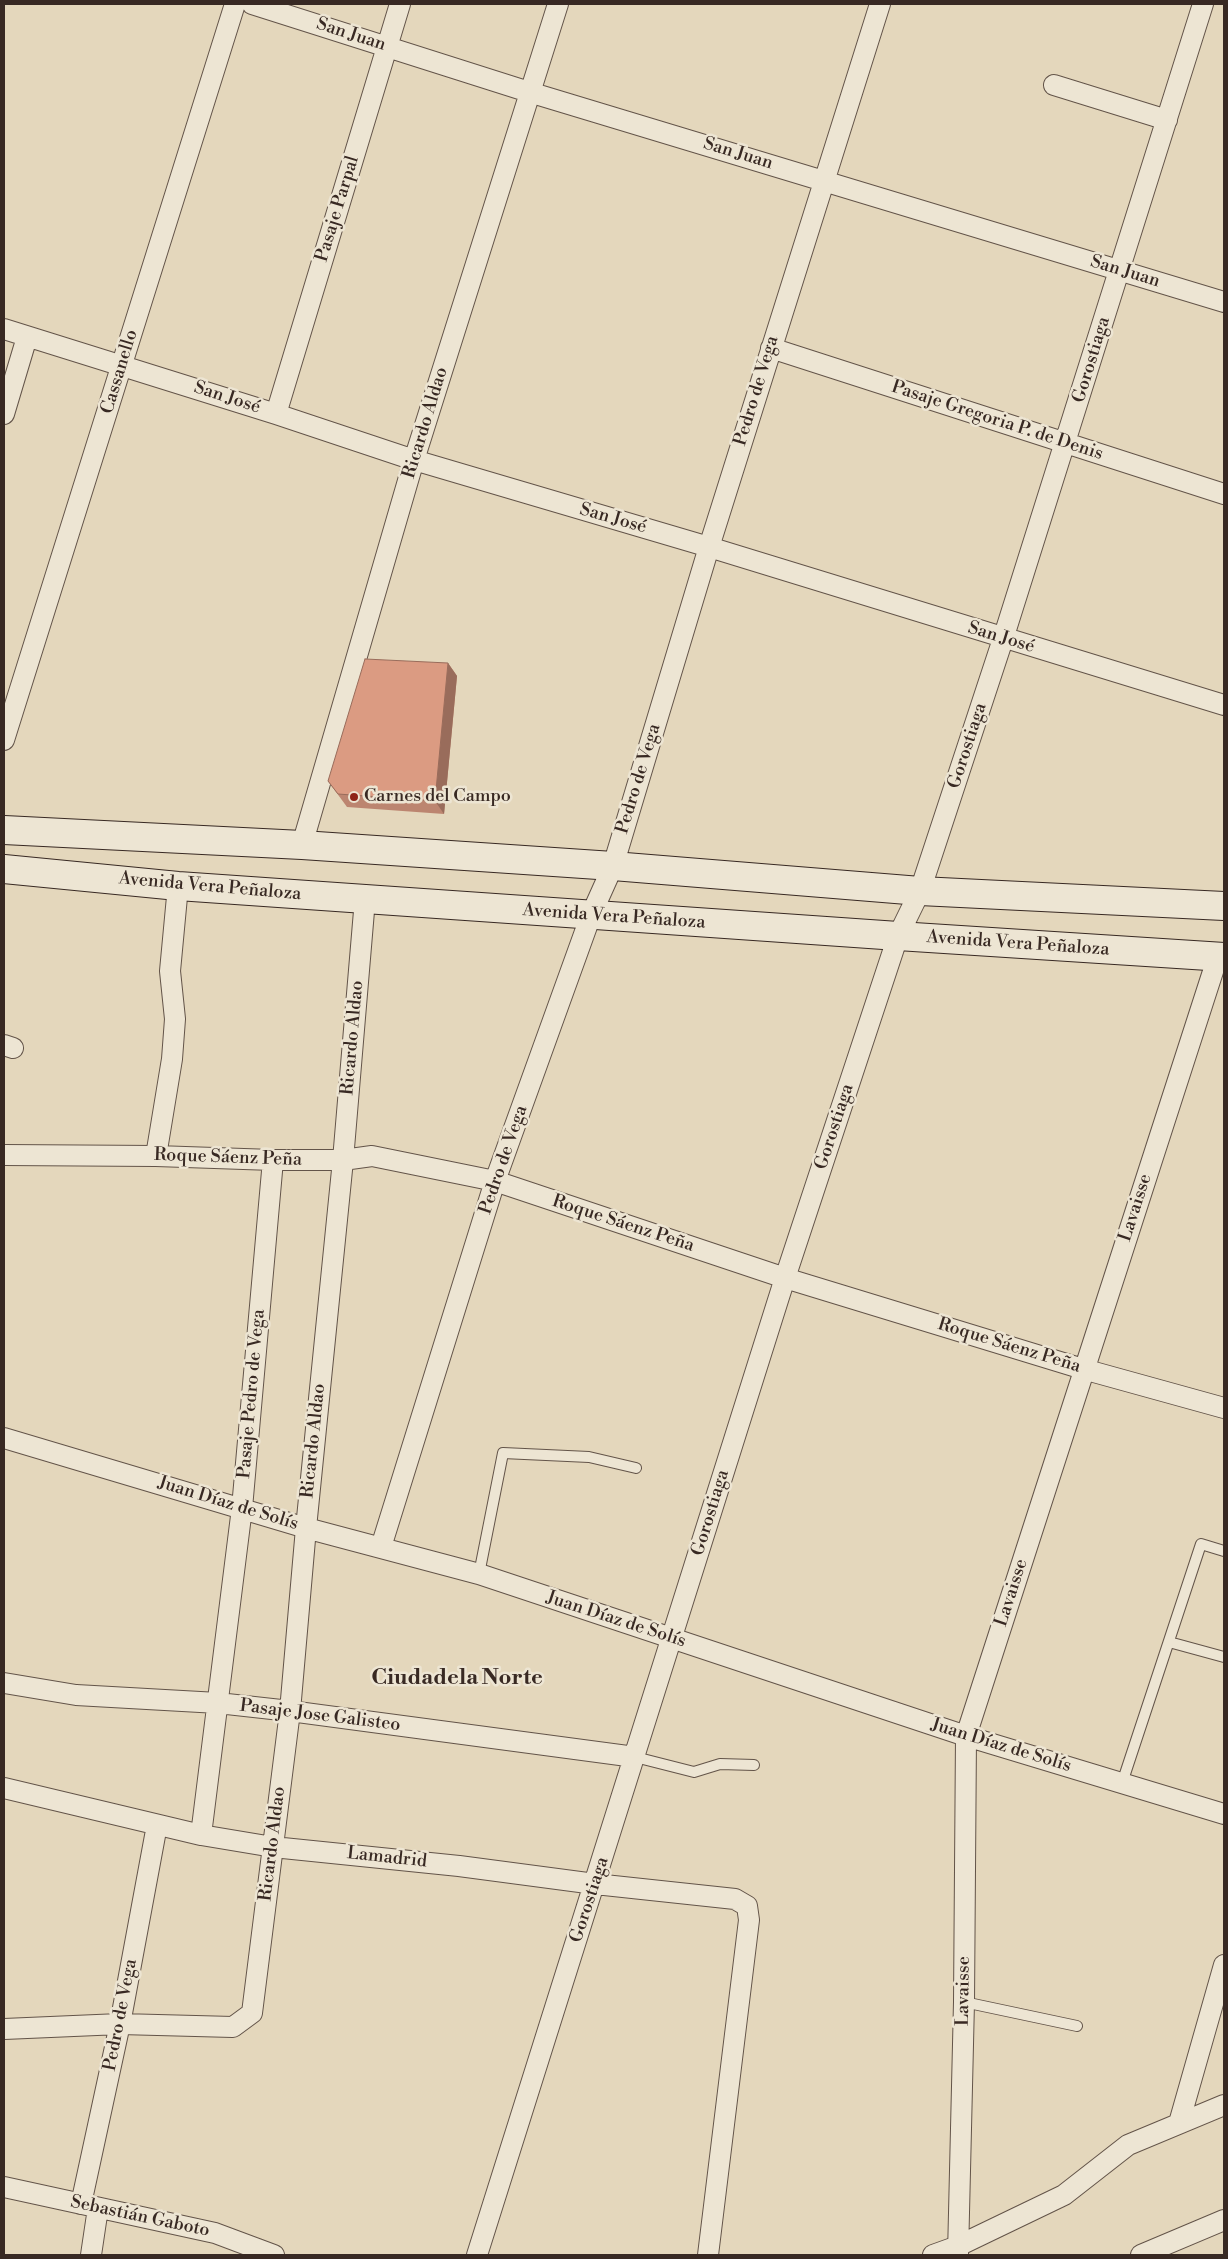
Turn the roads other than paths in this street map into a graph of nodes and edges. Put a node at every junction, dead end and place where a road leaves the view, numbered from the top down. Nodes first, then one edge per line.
1 (235, 4) edge
2 (252, 4) edge
3 (400, 4) edge
4 (558, 4) edge
5 (880, 4) edge
6 (1203, 4) edge
7 (387, 47) junction
8 (1054, 85) dead end
9 (529, 92) junction
10 (1167, 120) junction
11 (825, 180) junction
12 (1120, 270) junction
13 (1224, 302) edge
14 (4, 329) edge
15 (27, 337) junction
16 (771, 348) junction
17 (122, 366) junction
18 (4, 414) edge
19 (276, 414) junction
20 (1066, 443) junction
21 (414, 460) junction
22 (1224, 494) edge
23 (709, 547) junction
24 (1004, 639) junction
25 (1224, 706) edge
26 (4, 740) edge
27 (4, 830) edge
28 (302, 845) junction
29 (613, 866) junction
30 (4, 869) edge
31 (178, 886) junction
32 (920, 891) junction
33 (365, 899) junction
34 (1223, 901) edge
35 (591, 915) junction
36 (898, 936) junction
37 (1221, 956) edge
38 (4, 1155) edge
39 (156, 1156) junction
40 (273, 1160) junction
41 (343, 1160) junction
42 (495, 1181) junction
43 (785, 1278) junction
44 (1083, 1369) junction
45 (1224, 1408) edge
46 (4, 1438) edge
47 (636, 1468) dead end
48 (242, 1508) junction
49 (306, 1528) junction
50 (381, 1547) junction
51 (1224, 1551) edge
52 (479, 1574) junction
53 (672, 1638) junction
54 (1169, 1642) junction
55 (1224, 1656) edge
56 (4, 1683) edge
57 (218, 1703) junction
58 (290, 1711) junction
59 (966, 1736) junction
60 (635, 1758) junction
61 (754, 1765) dead end
62 (1122, 1783) junction
63 (4, 1788) edge
64 (4, 1794) edge
65 (29, 1794) junction
66 (1224, 1814) edge
67 (157, 1825) junction
68 (201, 1835) junction
69 (273, 1846) junction
70 (595, 1884) junction
71 (1224, 1965) edge
72 (964, 2002) junction
73 (120, 2024) junction
74 (1077, 2026) dead end
75 (4, 2029) edge
76 (1224, 2105) edge
77 (1179, 2123) junction
78 (4, 2187) edge
79 (90, 2206) junction
80 (1224, 2220) edge
81 (958, 2251) edge
82 (91, 2255) edge
83 (274, 2255) edge
84 (477, 2255) edge
85 (708, 2255) edge
86 (933, 2255) edge
87 (1141, 2255) edge

1 - 17 street, Cassanello
2 - 7 street, San Juan
3 - 7 street, Pasaje Parpal
4 - 9 street, Ricardo Aldao
5 - 11 street, Pedro de Vega
6 - 10 street, Gorostiaga
7 - 9 street, San Juan
7 - 19 street, Pasaje Parpal
8 - 10 street
9 - 11 street, San Juan
9 - 21 street, Ricardo Aldao
10 - 12 street, Gorostiaga
11 - 12 street, San Juan
11 - 16 street, Pedro de Vega
12 - 13 street, San Juan
12 - 20 street, Gorostiaga
14 - 15 street, San José
15 - 17 street, San José
15 - 18 street
16 - 20 street, Pasaje Gregoria P. de Denis
16 - 23 street, Pedro de Vega
17 - 19 street, San José
17 - 26 street, Cassanello
19 - 21 street, San José
20 - 22 street, Pasaje Gregoria P. de Denis
20 - 24 street, Gorostiaga
21 - 23 street, San José
21 - 28 street, Ricardo Aldao
23 - 24 street, San José
23 - 29 street, Pedro de Vega
24 - 25 street, San José
24 - 32 street, Gorostiaga
27 - 28 main road
28 - 29 main road
29 - 32 main road
29 - 35 street, Pedro de Vega
30 - 31 main road, Avenida Vera Peñaloza
31 - 33 main road, Avenida Vera Peñaloza
31 - 39 street
32 - 34 main road
32 - 36 street, Gorostiaga
33 - 35 main road, Avenida Vera Peñaloza
33 - 41 street, Ricardo Aldao
35 - 36 main road, Avenida Vera Peñaloza
35 - 42 street, Pedro de Vega
36 - 37 main road, Avenida Vera Peñaloza
36 - 43 street, Gorostiaga
37 - 44 street, Lavaisse
38 - 39 street, Roque Sáenz Peña
39 - 40 street, Roque Sáenz Peña
40 - 41 street, Roque Sáenz Peña
40 - 48 street, Pasaje Pedro de Vega
41 - 42 street, Roque Sáenz Peña
41 - 49 street, Ricardo Aldao
42 - 43 street, Roque Sáenz Peña
42 - 50 street, Pedro de Vega
43 - 44 street, Roque Sáenz Peña
43 - 53 street, Gorostiaga
44 - 45 street, Roque Sáenz Peña
44 - 59 street, Lavaisse
46 - 48 street, Juan Díaz de Solís
47 - 52 lane
48 - 49 street, Juan Díaz de Solís
48 - 57 street, Pasaje Pedro de Vega
49 - 50 street, Juan Díaz de Solís
49 - 58 street, Ricardo Aldao
50 - 52 street, Juan Díaz de Solís
51 - 54 lane
52 - 53 street, Juan Díaz de Solís
53 - 59 street, Juan Díaz de Solís
53 - 60 street, Gorostiaga
54 - 55 lane
54 - 62 lane
56 - 57 street, Pasaje Jose Galisteo
57 - 58 street, Pasaje Jose Galisteo
57 - 68 street, Pasaje Pedro de Vega
58 - 60 street, Pasaje Jose Galisteo
58 - 69 street, Ricardo Aldao
59 - 62 street, Juan Díaz de Solís
59 - 72 street, Lavaisse
60 - 61 lane
60 - 70 street, Gorostiaga
62 - 66 street, Juan Díaz de Solís
63 - 65 street, Lamadrid
64 - 65 street, Lamadrid
65 - 67 street, Lamadrid
67 - 68 street, Lamadrid
67 - 73 street, Pedro de Vega
68 - 69 street, Lamadrid
69 - 70 street, Lamadrid
69 - 73 street, Ricardo Aldao
70 - 84 street, Gorostiaga
70 - 85 street, Lamadrid
71 - 77 street
72 - 74 lane
72 - 81 street, Lavaisse
73 - 75 street
73 - 79 street, Pedro de Vega
76 - 77 street
77 - 81 street
78 - 79 street, Sebastián Gaboto
79 - 82 street, Pedro de Vega
79 - 83 street, Sebastián Gaboto
80 - 87 street
81 - 86 street

